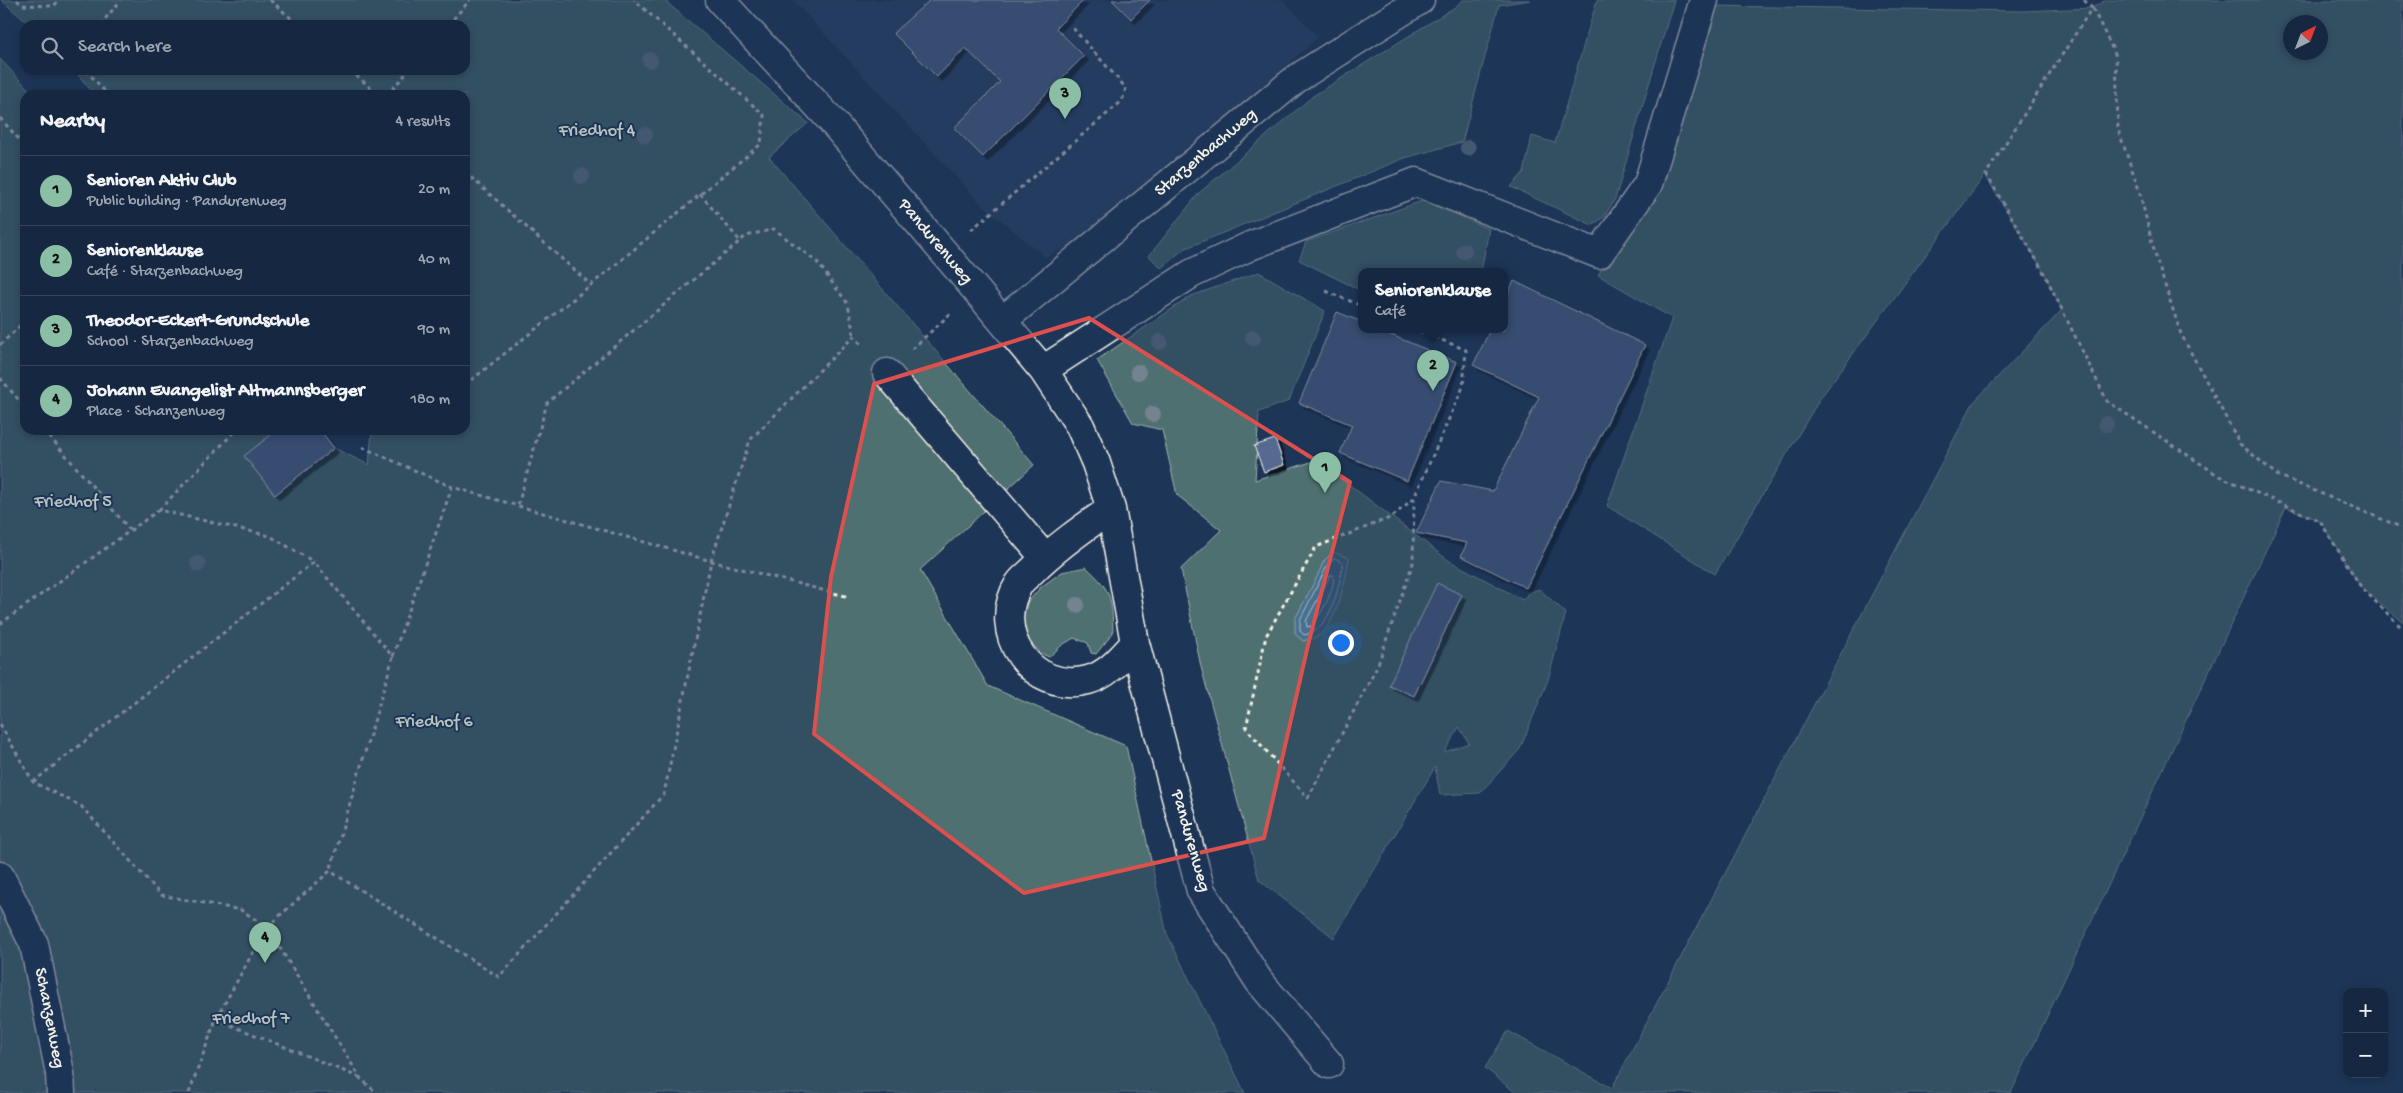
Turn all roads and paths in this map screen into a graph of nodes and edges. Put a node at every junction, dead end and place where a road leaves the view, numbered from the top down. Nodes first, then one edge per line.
1 (17, 0) edge
2 (59, 0) edge
3 (121, 0) edge
4 (270, 0) edge
5 (470, 0) edge
6 (634, 0) edge
7 (720, 0) edge
8 (1420, 0) edge
9 (1704, 0) edge
10 (2084, 0) edge
11 (2092, 8) junction
12 (104, 20) edge
13 (293, 20) edge
14 (452, 20) edge
15 (1072, 26) dead end
16 (90, 75) edge
17 (356, 75) edge
18 (405, 75) edge
19 (104, 90) edge
20 (373, 90) edge
21 (391, 90) edge
22 (0, 118) edge
23 (20, 140) edge
24 (470, 176) edge
25 (700, 194) junction
26 (740, 241) junction
27 (944, 253) junction
28 (591, 285) junction
29 (1326, 291) dead end
30 (1358, 304) edge
31 (952, 313) dead end
32 (1002, 321) junction
33 (20, 326) edge
34 (1425, 333) edge
35 (854, 336) junction
36 (922, 340) dead end
37 (0, 345) edge
38 (1043, 370) junction
39 (886, 373) joint
40 (0, 378) edge
41 (470, 381) edge
42 (20, 401) edge
43 (48, 435) edge
44 (231, 435) edge
45 (362, 447) dead end
46 (452, 487) junction
47 (1414, 498) junction
48 (518, 505) junction
49 (1111, 509) junction
50 (159, 510) junction
51 (2403, 528) edge
52 (131, 531) junction
53 (1045, 558) junction
54 (314, 562) junction
55 (712, 562) junction
56 (849, 597) dead end
57 (0, 624) edge
58 (2403, 629) edge
59 (1135, 642) junction
60 (392, 657) junction
61 (0, 724) edge
62 (33, 782) junction
63 (330, 871) junction
64 (0, 876) edge
65 (267, 927) junction
66 (216, 1019) junction
67 (1329, 1064) dead end
68 (361, 1079) junction
69 (61, 1093) edge
70 (189, 1093) edge
71 (377, 1093) edge

1 - 2 path
3 - 12 path
4 - 13 path
5 - 14 path
6 - 25 path
7 - 27 street, Pandurenweg
8 - 32 street, Starzenbachweg
9 - 38 street
10 - 11 path
11 - 51 path
11 - 58 path
15 - 27 path
16 - 19 path
17 - 20 path
18 - 21 path
22 - 23 path
24 - 28 path
25 - 26 path
25 - 28 path
26 - 35 path
26 - 48 path
27 - 32 street, Pandurenweg
28 - 41 path
29 - 30 path
31 - 36 path
32 - 38 street, Pandurenweg
33 - 37 path
34 - 47 path
35 - 39 path
35 - 55 path
38 - 49 street, Pandurenweg
39 - 53 street
40 - 42 path
43 - 52 path
44 - 50 path
45 - 46 path
46 - 48 path
46 - 60 path
47 - 47 path
48 - 55 path
49 - 53 street
49 - 59 street, Pandurenweg
50 - 52 path
50 - 54 path
52 - 57 path
53 - 59 street
54 - 60 path
54 - 62 path
55 - 56 path
55 - 63 path
59 - 67 street, Pandurenweg
60 - 63 path
61 - 62 path
62 - 65 path
63 - 65 path
64 - 69 street, Schanzenweg
65 - 66 path
65 - 68 path
66 - 68 path
66 - 70 path
68 - 71 path

